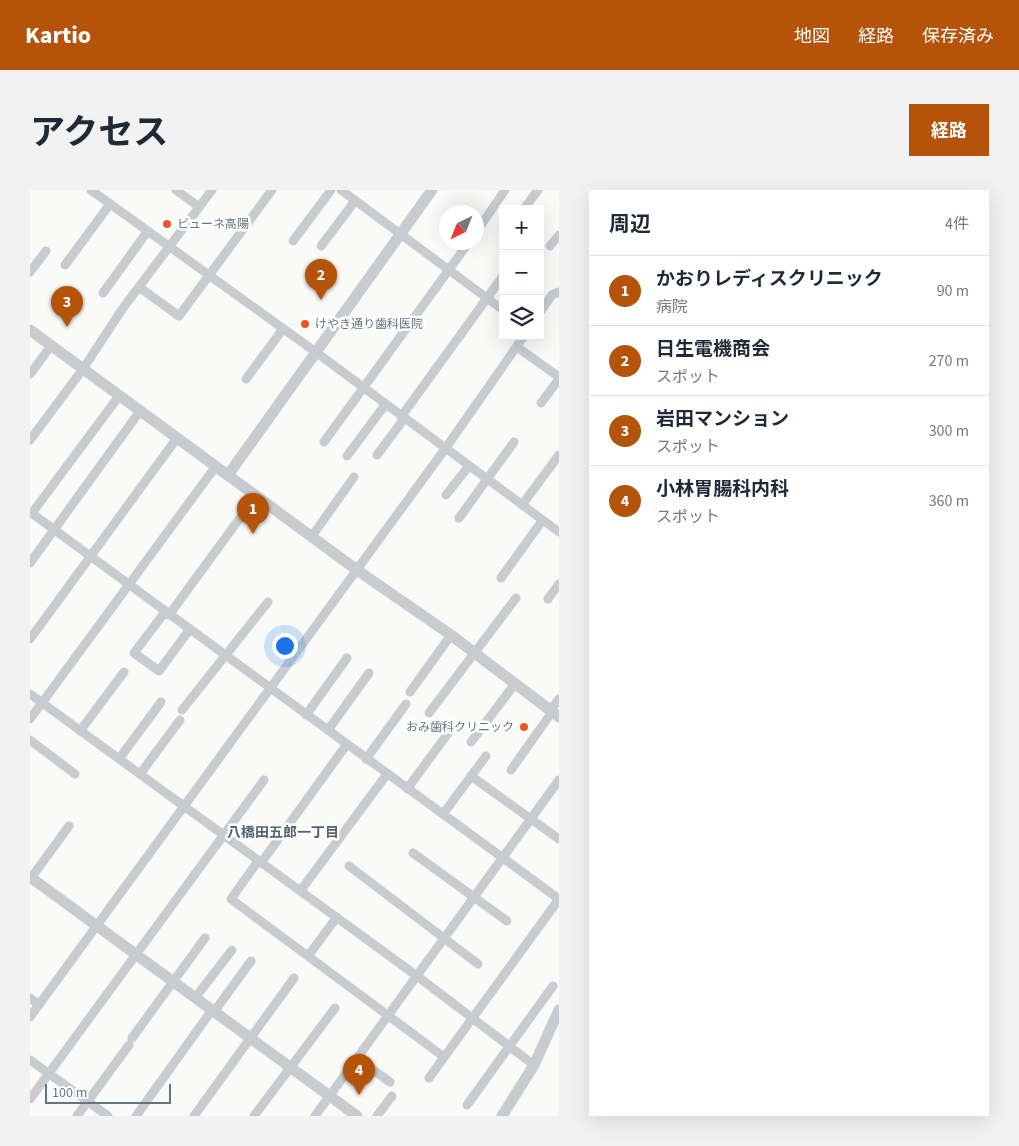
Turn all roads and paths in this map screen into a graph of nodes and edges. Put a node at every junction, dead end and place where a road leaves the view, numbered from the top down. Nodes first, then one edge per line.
1 (91, 190) edge
2 (176, 190) edge
3 (212, 190) edge
4 (272, 190) edge
5 (331, 190) edge
6 (341, 190) edge
7 (432, 190) edge
8 (505, 190) edge
9 (538, 190) edge
10 (356, 201) junction
11 (110, 204) junction
12 (527, 205) edge
13 (200, 207) junction
14 (484, 220) edge
15 (147, 232) junction
16 (401, 234) junction
17 (559, 236) edge
18 (293, 240) dead end
19 (321, 246) dead end
20 (550, 246) dead end
21 (169, 248) junction
22 (463, 250) edge
23 (46, 251) dead end
24 (65, 265) dead end
25 (449, 271) junction
26 (30, 272) edge
27 (208, 276) junction
28 (499, 282) edge
29 (139, 287) junction
30 (559, 292) edge
31 (103, 293) dead end
32 (488, 299) junction
33 (544, 306) edge
34 (499, 307) edge
35 (283, 329) junction
36 (30, 330) edge
37 (522, 340) edge
38 (50, 346) junction
39 (518, 347) junction
40 (317, 353) junction
41 (83, 370) junction
42 (30, 374) edge
43 (558, 374) edge
44 (246, 380) dead end
45 (364, 389) junction
46 (119, 396) junction
47 (541, 403) dead end
48 (385, 404) junction
49 (140, 411) junction
50 (403, 418) junction
51 (177, 438) junction
52 (30, 440) edge
53 (324, 442) dead end
54 (514, 442) dead end
55 (445, 449) junction
56 (559, 454) edge
57 (377, 455) dead end
58 (346, 456) dead end
59 (216, 466) junction
60 (468, 467) junction
61 (228, 475) junction
62 (354, 477) dead end
63 (487, 480) junction
64 (446, 495) dead end
65 (256, 496) junction
66 (522, 505) junction
67 (31, 512) edge
68 (459, 518) dead end
69 (542, 521) junction
70 (54, 530) junction
71 (559, 532) edge
72 (312, 536) junction
73 (90, 557) junction
74 (30, 563) edge
75 (357, 570) junction
76 (501, 578) dead end
77 (559, 584) edge
78 (128, 585) junction
79 (516, 598) dead end
80 (548, 599) dead end
81 (268, 602) dead end
82 (167, 613) junction
83 (190, 629) junction
84 (451, 635) junction
85 (30, 639) edge
86 (224, 654) junction
87 (473, 654) junction
88 (347, 658) dead end
89 (124, 672) dead end
90 (369, 673) dead end
91 (514, 685) junction
92 (269, 688) junction
93 (410, 692) dead end
94 (30, 694) edge
95 (559, 699) edge
96 (161, 702) dead end
97 (41, 703) junction
98 (406, 704) dead end
99 (182, 710) dead end
100 (429, 713) dead end
101 (554, 713) edge
102 (306, 714) junction
103 (30, 719) edge
104 (180, 720) dead end
105 (328, 730) junction
106 (80, 731) junction
107 (449, 732) dead end
108 (30, 740) edge
109 (471, 742) dead end
110 (347, 744) junction
111 (486, 756) dead end
112 (119, 758) junction
113 (366, 758) junction
114 (511, 770) dead end
115 (75, 774) dead end
116 (140, 774) junction
117 (388, 774) junction
118 (472, 776) junction
119 (264, 780) dead end
120 (559, 780) edge
121 (407, 788) junction
122 (184, 807) junction
123 (443, 814) junction
124 (532, 819) junction
125 (69, 826) dead end
126 (223, 835) junction
127 (559, 839) edge
128 (413, 852) dead end
129 (503, 858) junction
130 (259, 862) junction
131 (349, 866) dead end
132 (30, 878) edge
133 (300, 890) junction
134 (474, 897) junction
135 (559, 899) edge
136 (337, 917) junction
137 (507, 922) dead end
138 (96, 926) junction
139 (205, 938) dead end
140 (446, 938) junction
141 (232, 950) dead end
142 (137, 955) junction
143 (308, 956) junction
144 (251, 962) dead end
145 (478, 964) dead end
146 (417, 976) junction
147 (294, 978) dead end
148 (173, 981) junction
149 (553, 986) dead end
150 (30, 998) edge
151 (195, 998) junction
152 (39, 1005) junction
153 (335, 1008) dead end
154 (559, 1010) edge
155 (213, 1011) junction
156 (388, 1016) junction
157 (30, 1017) edge
158 (471, 1018) junction
159 (251, 1039) junction
160 (510, 1047) junction
161 (444, 1057) junction
162 (358, 1059) junction
163 (30, 1060) edge
164 (534, 1065) junction
165 (290, 1067) junction
166 (49, 1074) junction
167 (430, 1078) dead end
168 (390, 1082) dead end
169 (392, 1096) dead end
170 (329, 1097) junction
171 (30, 1099) edge
172 (87, 1101) junction
173 (467, 1105) dead end
174 (77, 1116) edge
175 (108, 1116) edge
176 (136, 1116) edge
177 (194, 1116) edge
178 (254, 1116) edge
179 (315, 1116) edge
180 (357, 1116) edge
181 (377, 1116) edge
182 (502, 1116) edge

1 - 11 street
2 - 13 street
3 - 13 street
4 - 27 street
5 - 18 street
6 - 10 street
7 - 16 street
8 - 14 street
9 - 12 street
10 - 16 street
10 - 19 street
11 - 15 street
11 - 24 street
13 - 21 street
15 - 21 street
15 - 31 street
16 - 25 street
16 - 40 street
17 - 20 street
21 - 27 street
21 - 29 street
22 - 25 street
23 - 26 street
25 - 32 street
25 - 45 street
27 - 29 street
27 - 35 street
28 - 32 street
29 - 41 street
30 - 33 street
32 - 34 street
32 - 50 street
35 - 40 street
35 - 44 street
36 - 38 street
37 - 39 street
38 - 41 street
38 - 42 street
39 - 43 street
39 - 55 street
40 - 45 street
40 - 61 street
41 - 46 street
41 - 52 street
43 - 47 street
45 - 48 street
45 - 53 street
46 - 49 street
46 - 67 street
48 - 50 street
48 - 58 street
49 - 51 street
49 - 70 street
50 - 55 street
50 - 57 street
51 - 59 street
51 - 73 street
54 - 63 street
55 - 60 street
55 - 75 street
56 - 66 street
59 - 61 street
59 - 78 street
60 - 63 street
60 - 64 street
61 - 65 street
62 - 72 street
63 - 66 street
63 - 68 street
65 - 72 street
65 - 82 street
66 - 69 street
67 - 70 street
69 - 71 street
69 - 76 street
70 - 73 street
70 - 74 street
72 - 75 street
73 - 78 street
73 - 85 street
75 - 84 street
75 - 92 street
77 - 80 street
78 - 82 street
78 - 97 street
79 - 87 street
81 - 86 street
82 - 83 street
82 - 83 street
83 - 86 street
84 - 87 street
84 - 93 street
86 - 92 street
86 - 99 street
87 - 91 street
87 - 100 street
88 - 102 street
89 - 106 street
90 - 105 street
91 - 101 street
91 - 109 street
92 - 102 street
92 - 122 street
94 - 97 street
95 - 101 street
96 - 112 street
97 - 103 street
97 - 106 street
98 - 113 street
101 - 114 street
102 - 105 street
104 - 116 street
105 - 110 street
106 - 112 street
107 - 121 street
108 - 115 street
110 - 113 street
110 - 130 street
111 - 118 street
112 - 116 street
113 - 117 street
116 - 122 street
117 - 121 street
117 - 133 street
118 - 123 street
118 - 124 street
119 - 126 street
120 - 124 street
121 - 123 street
122 - 126 street
122 - 138 street
123 - 129 street
124 - 127 street
124 - 129 street
125 - 132 street
126 - 130 street
126 - 142 street
128 - 134 street
129 - 134 street
129 - 135 street
130 - 133 street
130 - 143 street
131 - 140 street
132 - 138 street
133 - 136 street
134 - 137 street
134 - 140 street
135 - 158 street
136 - 143 street
136 - 146 street
138 - 142 street
138 - 152 street
139 - 148 street
140 - 145 street
140 - 146 street
141 - 151 street
142 - 148 street
142 - 166 street
143 - 156 street
144 - 155 street
146 - 156 street
146 - 158 street
147 - 159 street
148 - 151 street
148 - 172 street
149 - 160 street
150 - 152 street
151 - 155 street
152 - 157 street
153 - 165 street
154 - 164 street
155 - 159 street
155 - 176 street
156 - 161 street
156 - 162 street
158 - 160 street
158 - 161 street
159 - 165 street
159 - 177 street
160 - 164 street
160 - 173 street
161 - 167 street
162 - 168 street
162 - 170 street
163 - 166 street
164 - 182 street
165 - 170 street
165 - 178 street
166 - 171 street
166 - 172 street
169 - 181 street
170 - 179 street
170 - 180 street
172 - 174 street
172 - 175 street

